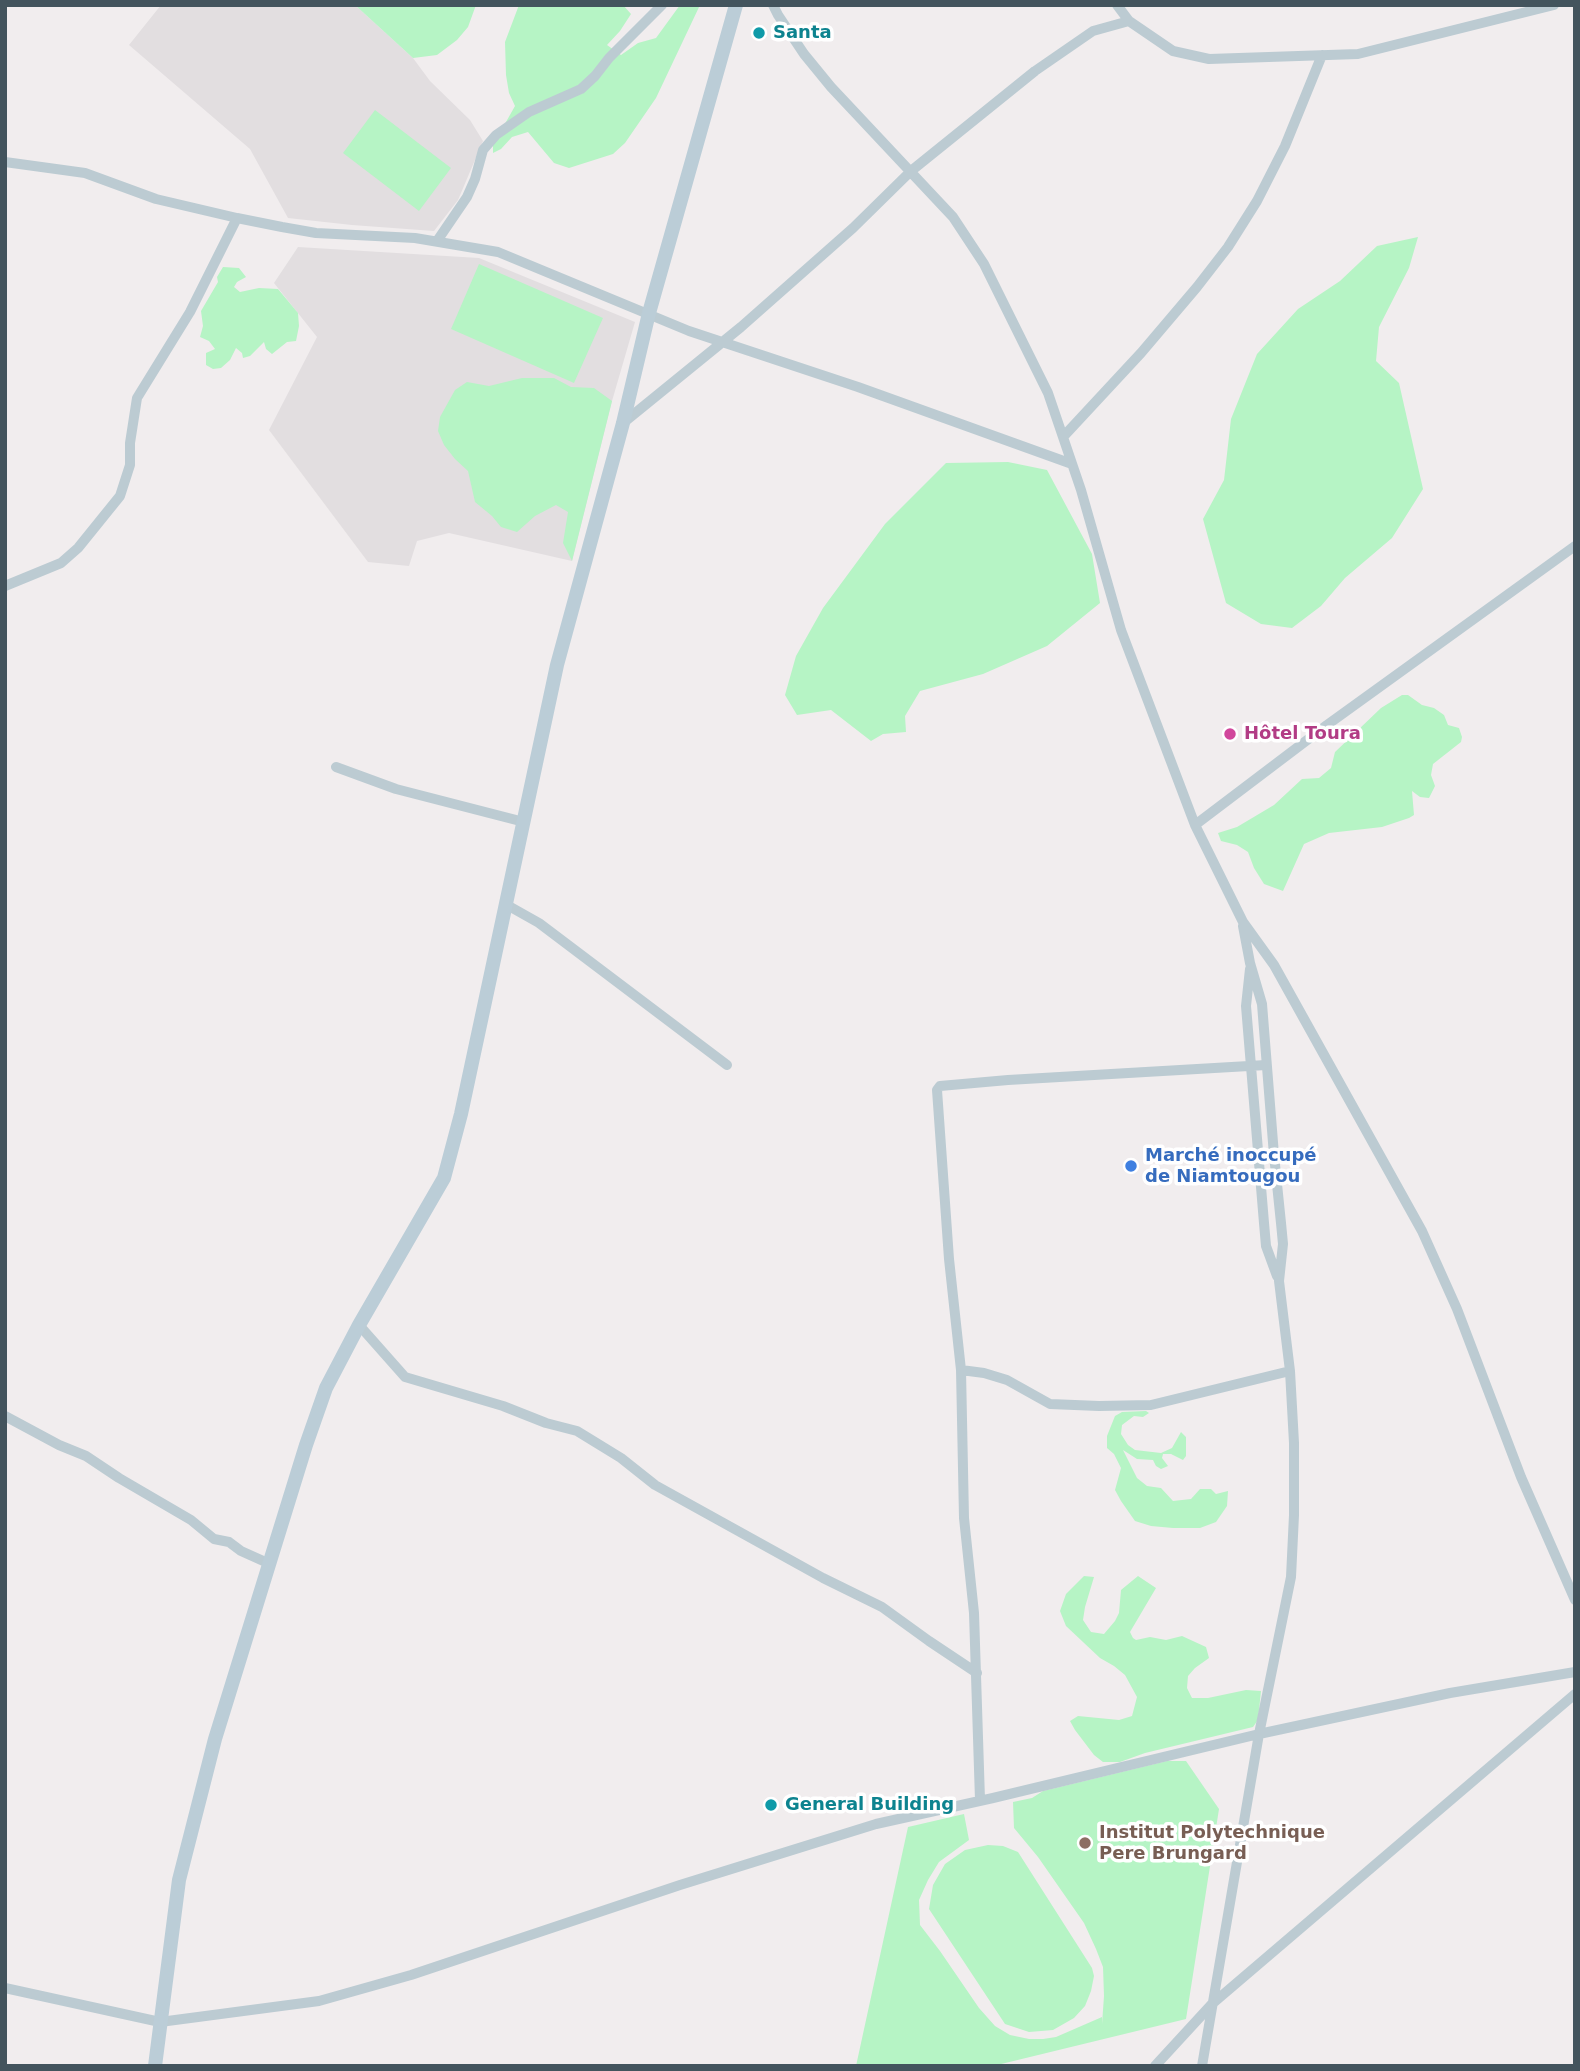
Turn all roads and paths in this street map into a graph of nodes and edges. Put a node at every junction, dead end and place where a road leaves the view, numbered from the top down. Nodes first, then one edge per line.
1 (662, 5) edge
2 (736, 5) edge
3 (774, 5) edge
4 (1117, 5) edge
5 (1554, 5) edge
6 (1129, 21) junction
7 (1322, 55) junction
8 (5, 162) edge
9 (911, 171) junction
10 (237, 218) junction
11 (437, 241) junction
12 (649, 313) junction
13 (724, 341) junction
14 (623, 423) junction
15 (1063, 437) junction
16 (1072, 464) junction
17 (1575, 546) edge
18 (5, 586) edge
19 (335, 767) dead end
20 (524, 822) junction
21 (1195, 825) junction
22 (506, 905) junction
23 (1242, 922) junction
24 (1250, 963) junction
25 (727, 1065) dead end
26 (1266, 1065) junction
27 (1251, 1066) junction
28 (1274, 1155) junction
29 (1259, 1157) junction
30 (1264, 1223) junction
31 (1281, 1223) junction
32 (1279, 1281) junction
33 (359, 1325) junction
34 (961, 1370) junction
35 (1290, 1371) junction
36 (5, 1416) edge
37 (270, 1564) junction
38 (1575, 1600) edge
39 (1575, 1672) edge
40 (977, 1673) junction
41 (1575, 1694) edge
42 (1259, 1734) junction
43 (980, 1800) junction
44 (5, 1988) edge
45 (1212, 2004) junction
46 (160, 2022) junction
47 (155, 2066) edge
48 (1155, 2066) edge
49 (1202, 2066) edge

1 - 11 street
2 - 12 main road
3 - 9 street
4 - 6 street
5 - 7 street
6 - 7 street
6 - 9 street
7 - 15 street
8 - 10 street
9 - 13 street
9 - 15 street
10 - 11 street
10 - 18 street
11 - 12 street
12 - 13 street
12 - 14 main road
13 - 14 street
13 - 16 street
14 - 20 main road
15 - 16 street
16 - 21 street
17 - 21 street
19 - 20 street
20 - 22 main road
21 - 23 street
22 - 25 street
22 - 33 main road
23 - 24 street
23 - 38 street
24 - 26 street
24 - 27 street
26 - 27 street
26 - 28 street
27 - 29 street
27 - 34 street
28 - 29 street
28 - 31 street
29 - 30 street
30 - 31 street
30 - 32 street
31 - 32 street
32 - 35 street
33 - 37 main road
33 - 40 street
34 - 35 street
34 - 40 street
35 - 42 street
36 - 37 street
37 - 46 main road
39 - 42 street
40 - 43 street
41 - 45 street
42 - 43 street
42 - 45 street
43 - 46 street
44 - 46 street
45 - 48 street
45 - 49 street
46 - 47 main road

